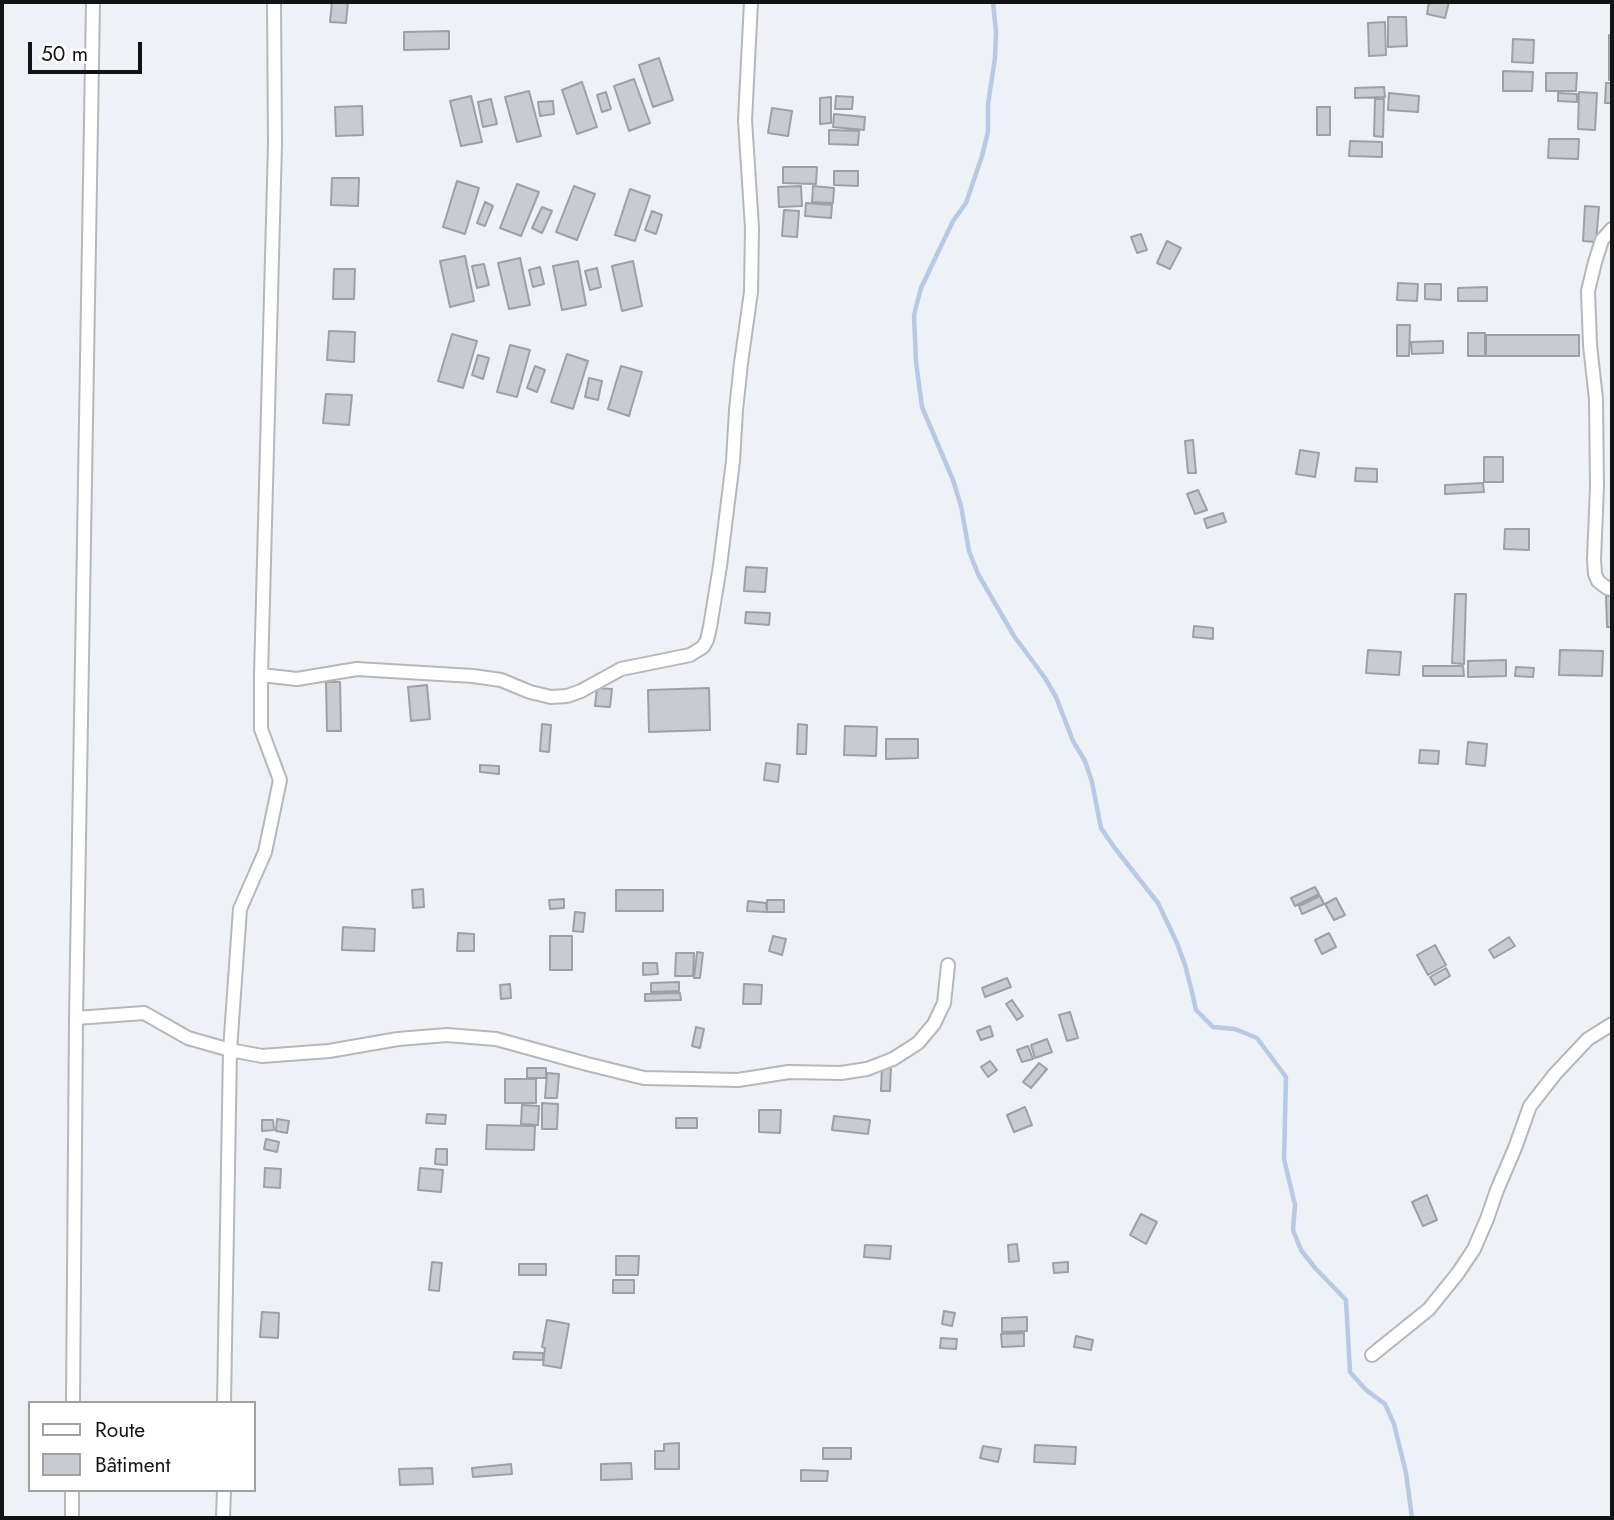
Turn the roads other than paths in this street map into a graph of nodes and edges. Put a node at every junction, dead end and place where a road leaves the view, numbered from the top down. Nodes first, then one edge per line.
1 (93, 2) edge
2 (274, 2) edge
3 (751, 2) edge
4 (1612, 229) edge
5 (1612, 589) edge
6 (261, 675) junction
7 (948, 965) dead end
8 (76, 1018) junction
9 (1612, 1024) edge
10 (230, 1050) junction
11 (1372, 1355) dead end
12 (73, 1401) edge
13 (224, 1401) edge
14 (72, 1492) edge
15 (223, 1492) edge
16 (72, 1518) edge
17 (223, 1518) edge

1 - 8 street
2 - 6 street
3 - 6 street
4 - 5 street
6 - 10 street
7 - 10 street
8 - 10 street
8 - 12 street
9 - 11 street
10 - 13 street
14 - 16 street
15 - 17 street

